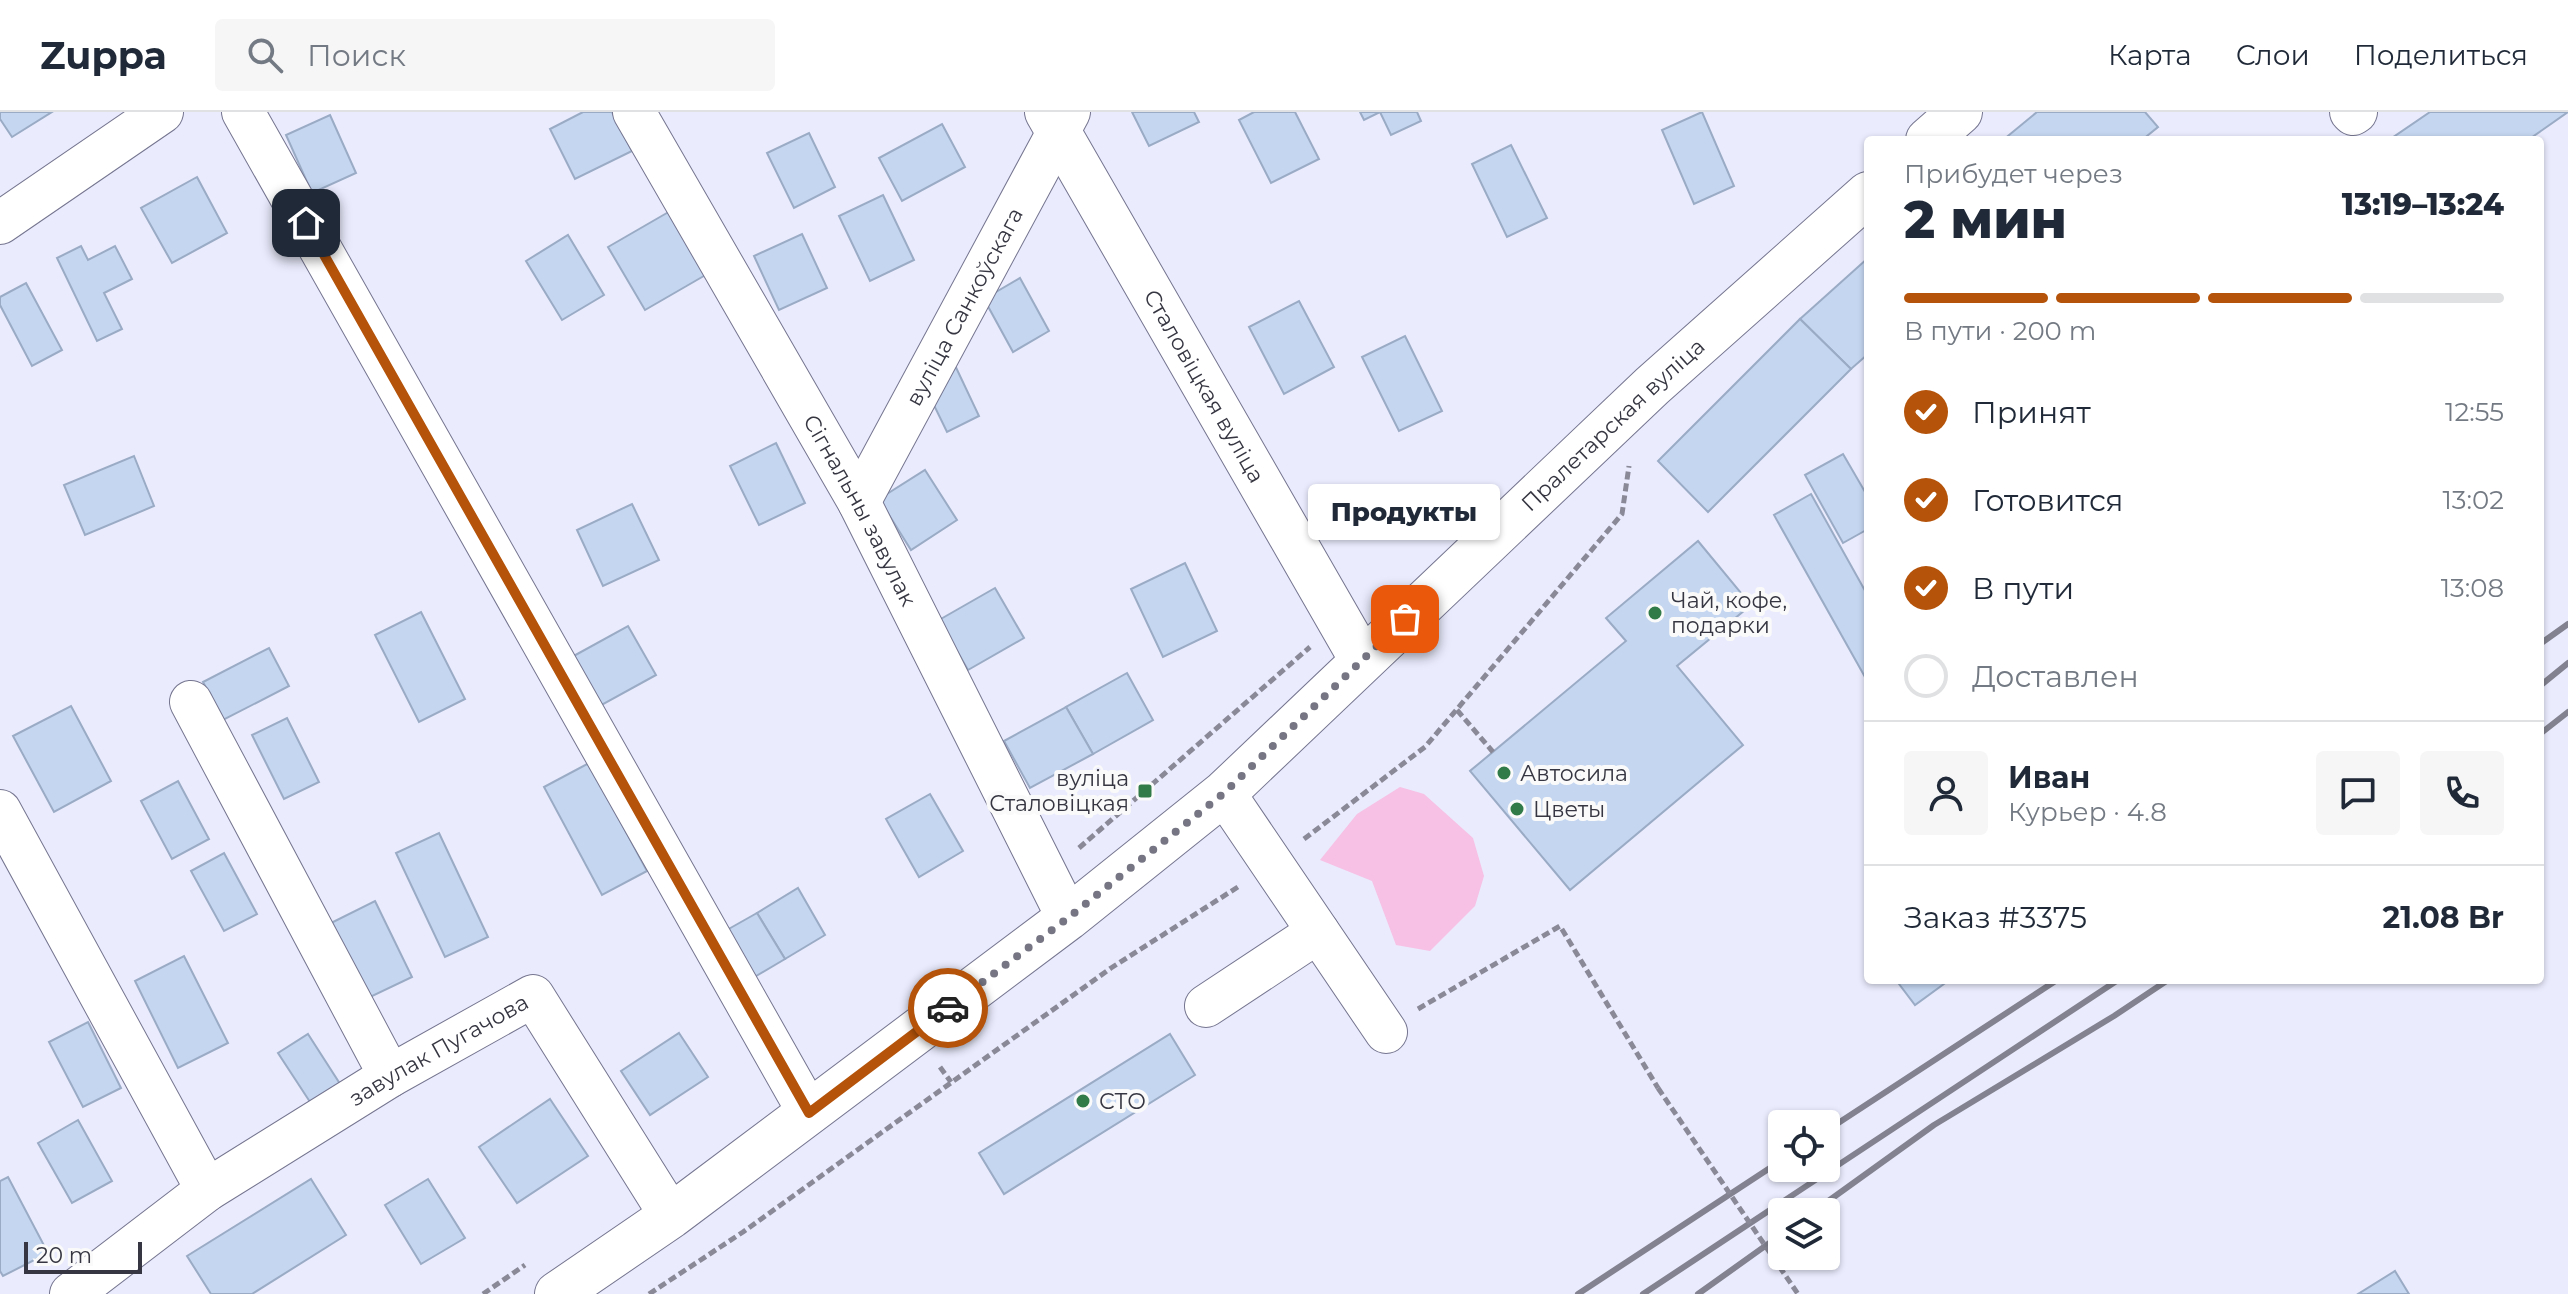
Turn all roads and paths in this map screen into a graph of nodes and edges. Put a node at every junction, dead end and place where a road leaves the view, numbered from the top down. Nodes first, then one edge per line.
1 (243, 112) edge
2 (634, 112) edge
3 (1960, 112) edge
4 (138, 119) edge
5 (1058, 119) edge
6 (1933, 136) edge
7 (1864, 198) edge
8 (0, 223) edge
9 (1630, 456) dead end
10 (859, 502) junction
11 (1340, 620) junction
12 (1362, 660) junction
13 (191, 702) dead end
14 (1457, 710) junction
15 (1493, 752) dead end
16 (1224, 793) junction
17 (0, 811) edge
18 (1273, 863) junction
19 (1046, 877) junction
20 (1068, 918) junction
21 (1318, 932) junction
22 (1206, 1006) dead end
23 (1386, 1032) joint
24 (390, 1076) junction
25 (809, 1113) junction
26 (207, 1190) junction
27 (671, 1216) junction
28 (545, 1276) edge
29 (71, 1294) edge
30 (483, 1294) edge
31 (649, 1294) edge
32 (1798, 1294) edge

1 - 25 street
2 - 10 street, Сігнальны завулак
3 - 6 main road
4 - 8 street
5 - 10 street, вуліца Санкоўскага
5 - 11 main road, Сталовіцкая вуліца
7 - 12 main road, Пралетарская вуліца
9 - 14 path
10 - 19 street, Сігнальны завулак
11 - 12 main road, Сталовіцкая вуліца
11 - 19 path
12 - 16 main road, Пралетарская вуліца
13 - 24 street
14 - 15 path
14 - 18 path
16 - 18 street
16 - 20 main road, Пралетарская вуліца
17 - 26 street
18 - 21 street
18 - 31 path
19 - 20 street, Сігнальны завулак
20 - 25 main road, Пралетарская вуліца
21 - 22 street
21 - 23 street
23 - 32 path, bridge
24 - 26 street, завулак Пугачова
24 - 27 street, завулак Пугачова
25 - 27 main road, Пралетарская вуліца
26 - 29 street, завулак Пугачова
27 - 28 main road, Пралетарская вуліца
28 - 30 path

